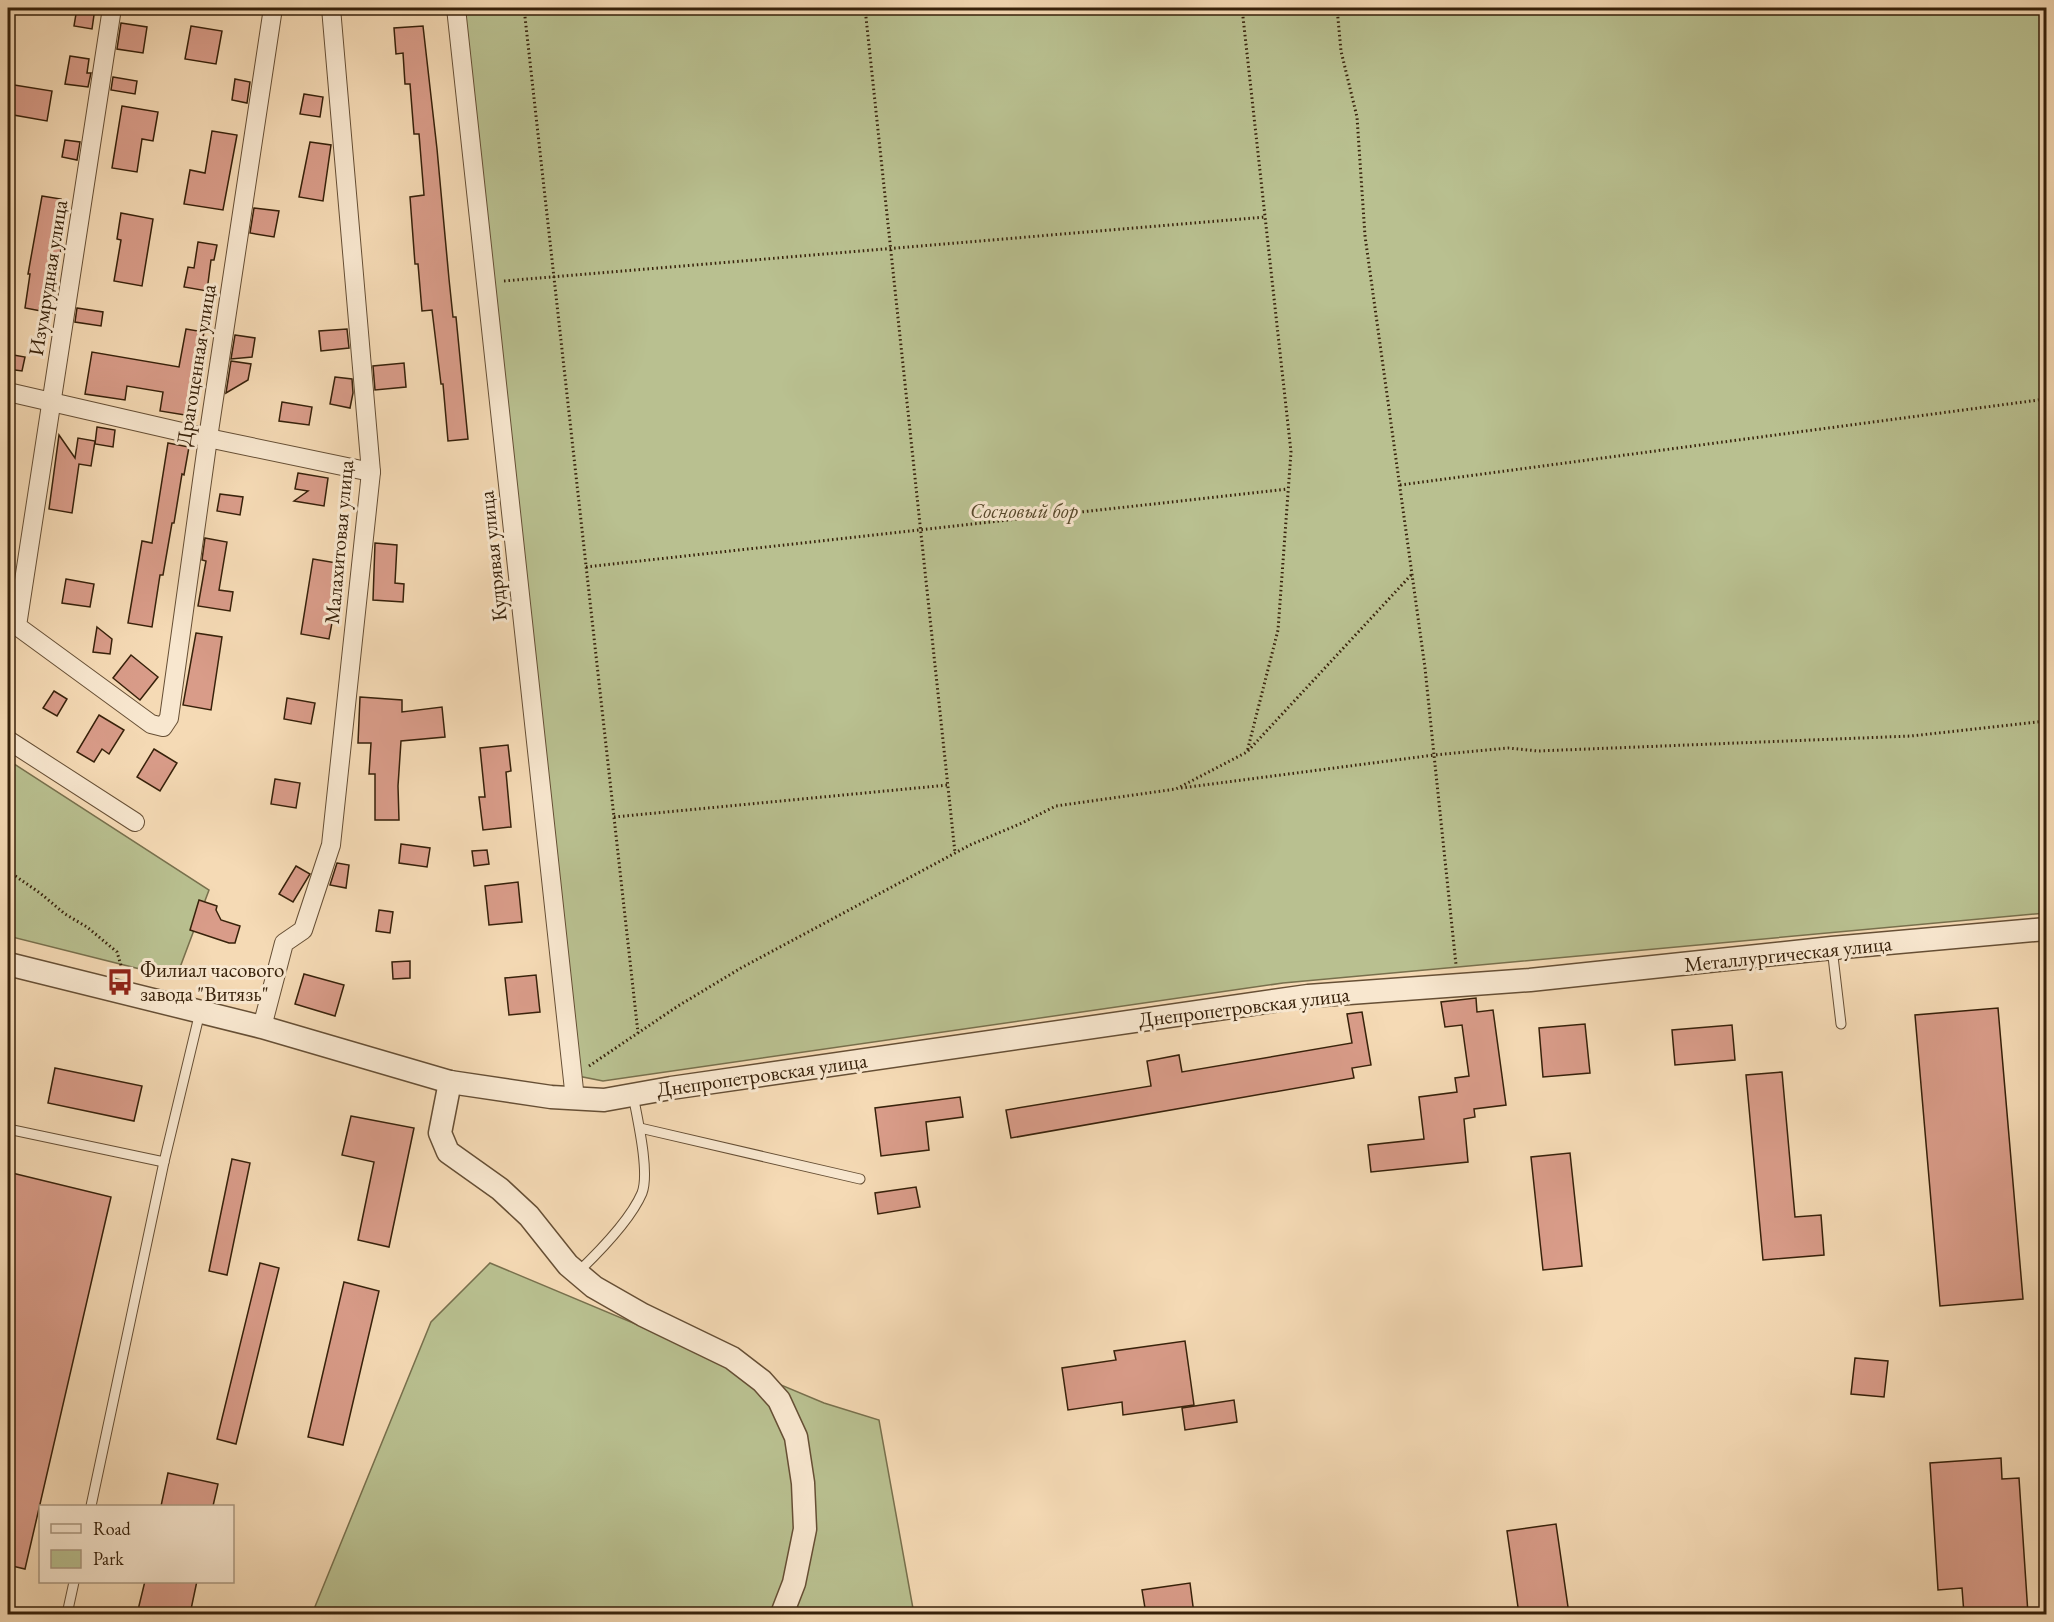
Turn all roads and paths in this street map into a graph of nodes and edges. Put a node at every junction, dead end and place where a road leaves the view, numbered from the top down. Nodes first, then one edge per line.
1 (112, 8) edge
2 (273, 8) edge
3 (331, 8) edge
4 (456, 8) edge
5 (525, 8) edge
6 (865, 8) edge
7 (1242, 8) edge
8 (1337, 8) edge
9 (1264, 217) junction
10 (890, 250) junction
11 (554, 278) junction
12 (486, 282) junction
13 (8, 392) edge
14 (2046, 399) edge
15 (52, 401) junction
16 (208, 438) junction
17 (371, 472) junction
18 (1400, 485) junction
19 (1288, 489) junction
20 (920, 529) junction
21 (586, 567) junction
22 (1412, 574) junction
23 (2046, 721) edge
24 (163, 727) joint
25 (8, 740) edge
26 (1247, 752) junction
27 (1434, 755) junction
28 (948, 785) junction
29 (1176, 789) junction
30 (614, 817) junction
31 (135, 822) dead end
32 (955, 853) junction
33 (8, 871) edge
34 (2046, 929) edge
35 (1832, 948) junction
36 (8, 964) edge
37 (1530, 980) joint
38 (1458, 985) junction
39 (128, 994) junction
40 (200, 1012) junction
41 (1841, 1024) dead end
42 (262, 1027) junction
43 (638, 1033) junction
44 (450, 1082) junction
45 (633, 1095) junction
46 (575, 1099) junction
47 (640, 1128) junction
48 (8, 1129) edge
49 (164, 1162) junction
50 (860, 1179) dead end
51 (578, 1273) junction
52 (90, 1505) edge
53 (74, 1583) edge
54 (67, 1614) edge
55 (782, 1614) edge

1 - 15 street, Изумрудная улица
2 - 16 street, Драгоценная улица
3 - 17 street, Малахитовая улица
4 - 12 street, Кудрявая улица
5 - 11 path
6 - 10 path
7 - 9 path
8 - 18 path
9 - 10 path
9 - 19 path
10 - 11 path
10 - 20 path
11 - 12 path
11 - 21 path
12 - 46 street, Кудрявая улица
13 - 15 street
14 - 18 path
15 - 16 street
15 - 24 street, Изумрудная улица
16 - 17 street
16 - 24 street, Драгоценная улица
17 - 42 street, Малахитовая улица
18 - 22 path
19 - 20 path
19 - 26 path
20 - 21 path
20 - 28 path
21 - 30 path
22 - 26 path
22 - 27 path
23 - 27 path
25 - 31 street
26 - 29 path
27 - 29 path
27 - 38 path
28 - 30 path
28 - 32 path
29 - 32 path
30 - 43 path
32 - 43 path
33 - 39 path
34 - 35 street, Металлургическая улица
35 - 37 street, Металлургическая улица
35 - 41 lane
36 - 39 street, Днепропетровская улица
37 - 38 street, Днепропетровская улица
38 - 45 street, Днепропетровская улица
39 - 40 street, Днепропетровская улица
40 - 42 street, Днепропетровская улица
40 - 49 lane
42 - 44 street, Днепропетровская улица
43 - 46 path
44 - 46 street, Днепропетровская улица
44 - 51 street
45 - 46 street, Днепропетровская улица
45 - 47 lane
47 - 50 lane
47 - 51 lane
48 - 49 lane
49 - 52 lane
51 - 55 street
53 - 54 lane

